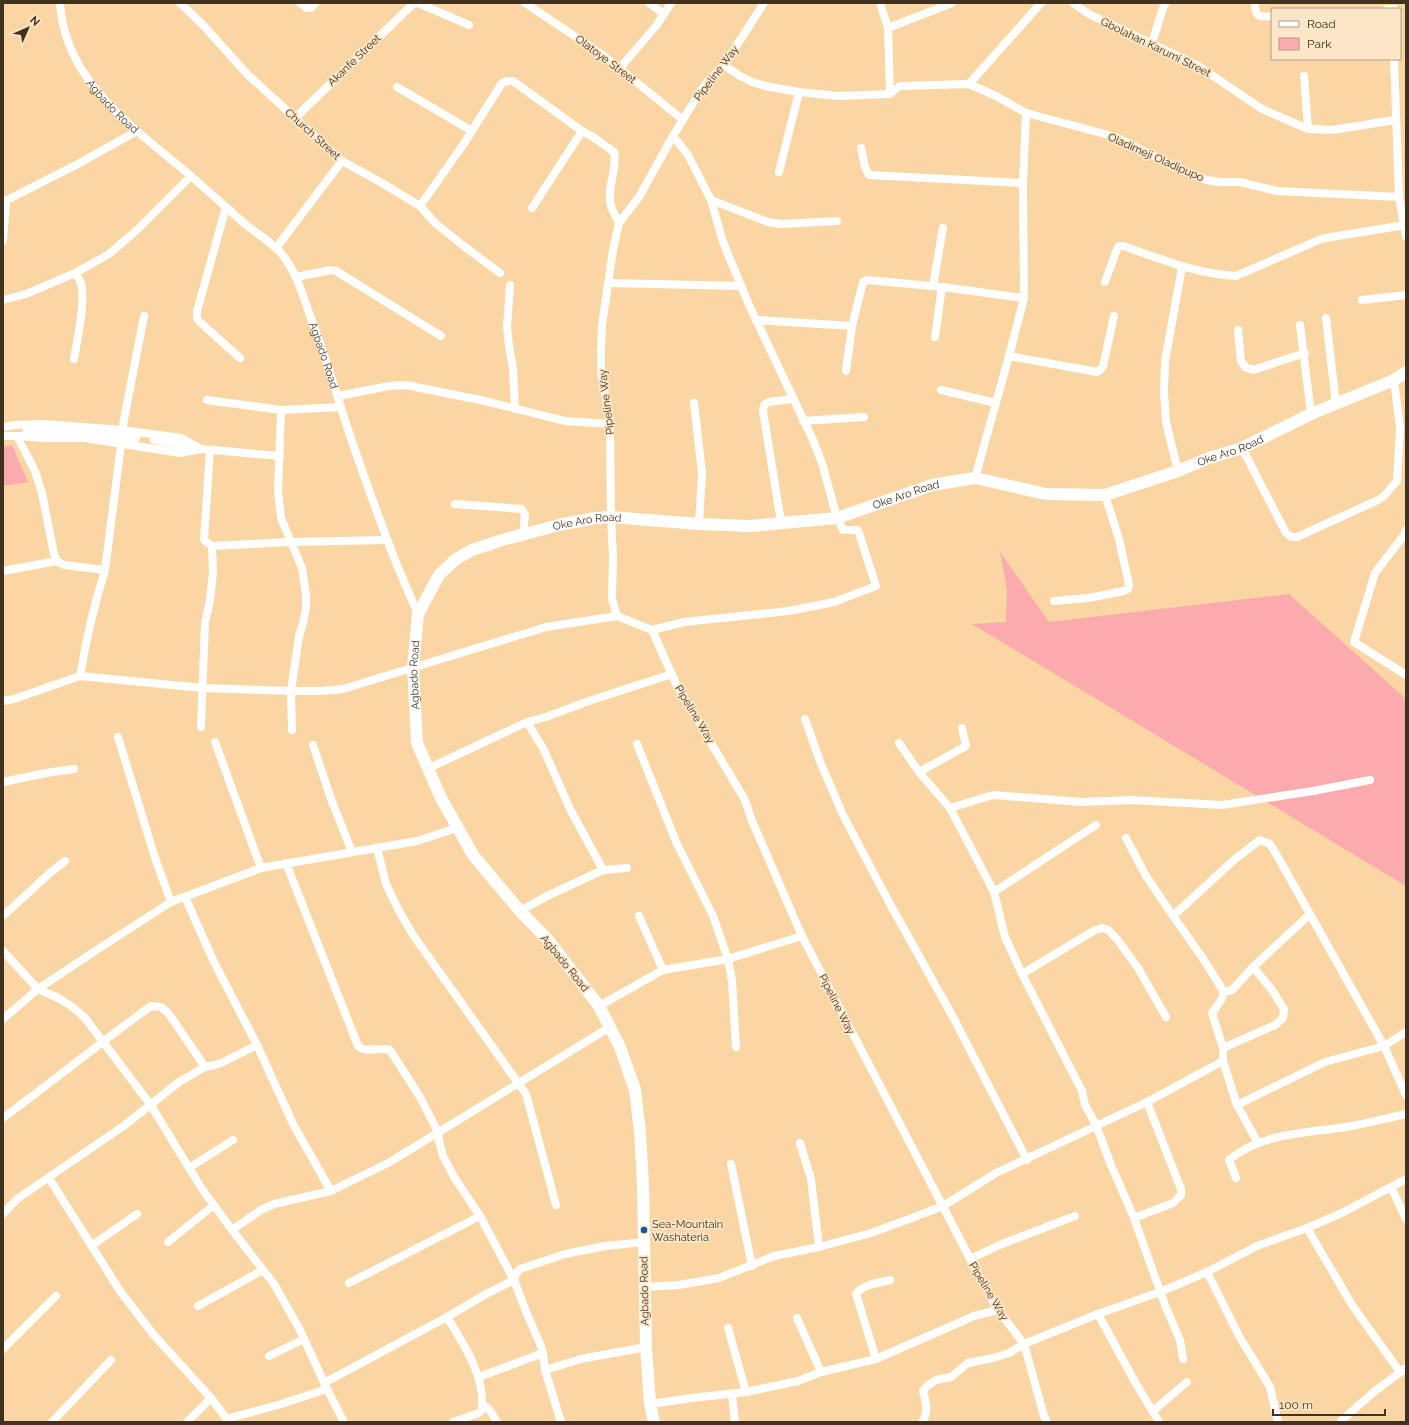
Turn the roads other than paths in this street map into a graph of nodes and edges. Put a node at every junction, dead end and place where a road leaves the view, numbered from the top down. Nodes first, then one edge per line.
1 (60, 3) edge
2 (180, 3) edge
3 (300, 3) edge
4 (316, 3) edge
5 (414, 3) edge
6 (418, 3) edge
7 (525, 3) edge
8 (649, 3) edge
9 (670, 3) edge
10 (764, 3) edge
11 (880, 3) edge
12 (952, 3) edge
13 (1041, 3) edge
14 (1074, 3) edge
15 (1166, 3) edge
16 (1254, 3) edge
17 (664, 14) junction
18 (1271, 16) edge
19 (469, 25) dead end
20 (888, 28) junction
21 (1152, 44) junction
22 (1394, 60) edge
23 (724, 65) junction
24 (620, 68) junction
25 (1304, 76) dead end
26 (969, 84) junction
27 (398, 87) dead end
28 (799, 92) junction
29 (890, 94) junction
30 (1026, 113) junction
31 (295, 118) junction
32 (683, 120) junction
33 (1395, 120) junction
34 (1308, 129) junction
35 (137, 131) junction
36 (472, 131) junction
37 (582, 131) junction
38 (673, 136) junction
39 (860, 148) dead end
40 (342, 161) junction
41 (779, 172) dead end
42 (191, 176) junction
43 (1023, 183) junction
44 (1399, 196) junction
45 (711, 200) junction
46 (4, 202) edge
47 (420, 206) junction
48 (226, 207) junction
49 (532, 208) dead end
50 (837, 221) dead end
51 (619, 223) junction
52 (1404, 225) junction
53 (943, 228) dead end
54 (1406, 236) edge
55 (3, 241) edge
56 (276, 248) junction
57 (1182, 267) junction
58 (500, 272) dead end
59 (75, 273) junction
60 (296, 277) junction
61 (1105, 282) dead end
62 (609, 283) junction
63 (510, 284) dead end
64 (741, 286) junction
65 (932, 286) junction
66 (942, 287) junction
67 (1406, 295) edge
68 (1024, 298) junction
69 (3, 300) edge
70 (1362, 300) dead end
71 (144, 316) dead end
72 (1114, 316) dead end
73 (1326, 318) dead end
74 (756, 320) junction
75 (1300, 325) dead end
76 (852, 326) junction
77 (1238, 330) dead end
78 (441, 336) dead end
79 (935, 338) dead end
80 (1305, 353) junction
81 (1010, 356) junction
82 (240, 358) dead end
83 (74, 359) dead end
84 (846, 371) dead end
85 (1406, 372) edge
86 (1394, 380) junction
87 (941, 390) dead end
88 (338, 396) junction
89 (792, 399) junction
90 (207, 400) dead end
91 (694, 403) dead end
92 (996, 403) junction
93 (1336, 404) junction
94 (341, 407) junction
95 (515, 409) junction
96 (281, 410) junction
97 (1312, 414) junction
98 (864, 417) dead end
99 (803, 421) junction
100 (610, 424) junction
101 (3, 427) edge
102 (1403, 428) edge
103 (122, 430) junction
104 (3, 435) edge
105 (17, 436) junction
106 (121, 444) junction
107 (1242, 448) junction
108 (201, 449) junction
109 (210, 450) junction
110 (280, 456) junction
111 (1178, 471) junction
112 (975, 478) junction
113 (1105, 495) junction
114 (455, 504) dead end
115 (611, 517) junction
116 (837, 518) junction
117 (781, 522) junction
118 (699, 524) junction
119 (1405, 534) edge
120 (524, 535) junction
121 (387, 540) junction
122 (290, 542) junction
123 (212, 546) junction
124 (57, 561) junction
125 (105, 570) junction
126 (3, 571) edge
127 (1054, 601) dead end
128 (418, 614) junction
129 (617, 616) junction
130 (652, 630) junction
131 (413, 668) junction
132 (672, 674) junction
133 (1406, 675) edge
134 (80, 676) junction
135 (202, 688) junction
136 (291, 691) junction
137 (3, 701) edge
138 (805, 719) dead end
139 (528, 722) junction
140 (201, 727) dead end
141 (962, 728) dead end
142 (292, 730) dead end
143 (118, 737) dead end
144 (215, 742) dead end
145 (899, 743) dead end
146 (637, 744) dead end
147 (313, 745) dead end
148 (74, 769) dead end
149 (427, 769) junction
150 (919, 772) junction
151 (1370, 780) dead end
152 (3, 782) edge
153 (950, 808) junction
154 (1096, 825) dead end
155 (457, 828) junction
156 (1126, 838) dead end
157 (377, 848) junction
158 (352, 852) junction
159 (65, 861) dead end
160 (286, 863) junction
161 (261, 868) junction
162 (627, 868) dead end
163 (603, 870) junction
164 (994, 892) junction
165 (185, 897) junction
166 (171, 902) junction
167 (520, 911) junction
168 (1310, 915) junction
169 (3, 916) edge
170 (639, 916) dead end
171 (1173, 916) junction
172 (802, 936) junction
173 (3, 951) edge
174 (728, 959) junction
175 (1253, 967) junction
176 (662, 970) junction
177 (1022, 974) junction
178 (38, 989) junction
179 (1224, 992) junction
180 (599, 1006) junction
181 (1166, 1017) dead end
182 (3, 1019) edge
183 (610, 1027) junction
184 (1406, 1032) edge
185 (104, 1040) junction
186 (257, 1045) junction
187 (1384, 1046) junction
188 (736, 1047) dead end
189 (1223, 1048) junction
190 (1223, 1061) junction
191 (205, 1067) junction
192 (519, 1083) junction
193 (1406, 1096) edge
194 (1147, 1102) junction
195 (150, 1104) junction
196 (1237, 1105) junction
197 (1406, 1114) edge
198 (3, 1118) edge
199 (1096, 1125) junction
200 (438, 1132) junction
201 (233, 1140) dead end
202 (800, 1143) dead end
203 (1258, 1143) junction
204 (1027, 1160) junction
205 (731, 1164) dead end
206 (189, 1168) junction
207 (49, 1178) junction
208 (1236, 1178) dead end
209 (1406, 1179) edge
210 (1391, 1187) junction
211 (331, 1191) junction
212 (214, 1205) junction
213 (556, 1205) dead end
214 (942, 1206) junction
215 (3, 1214) edge
216 (137, 1214) dead end
217 (480, 1216) junction
218 (1075, 1216) dead end
219 (1134, 1218) junction
220 (1406, 1220) edge
221 (1307, 1228) junction
222 (232, 1230) junction
223 (168, 1242) dead end
224 (644, 1242) junction
225 (91, 1246) junction
226 (819, 1247) junction
227 (970, 1259) junction
228 (752, 1266) junction
229 (263, 1270) junction
230 (1207, 1272) junction
231 (514, 1280) junction
232 (890, 1280) dead end
233 (348, 1283) dead end
234 (644, 1287) junction
235 (1160, 1292) junction
236 (56, 1296) dead end
237 (198, 1306) dead end
238 (998, 1310) junction
239 (1098, 1314) junction
240 (446, 1317) junction
241 (797, 1318) dead end
242 (728, 1328) dead end
243 (304, 1339) junction
244 (1024, 1344) junction
245 (646, 1347) junction
246 (3, 1349) edge
247 (543, 1353) junction
248 (269, 1356) dead end
249 (1183, 1359) dead end
250 (111, 1360) dead end
251 (876, 1360) junction
252 (545, 1370) junction
253 (1403, 1370) edge
254 (821, 1372) junction
255 (479, 1377) junction
256 (1187, 1382) dead end
257 (325, 1386) junction
258 (746, 1392) junction
259 (732, 1394) junction
260 (211, 1398) junction
261 (650, 1404) junction
262 (483, 1405) junction
263 (1153, 1411) junction
264 (228, 1420) edge
265 (1341, 1421) edge
266 (52, 1422) edge
267 (187, 1422) edge
268 (344, 1422) edge
269 (453, 1422) edge
270 (497, 1422) edge
271 (561, 1422) edge
272 (654, 1422) edge
273 (735, 1422) edge
274 (922, 1422) edge
275 (1047, 1422) edge
276 (1159, 1422) edge
277 (1278, 1422) edge

1 - 35 street, Agbado Road
2 - 31 street, Church Street
3 - 4 street
5 - 31 street, Akanfe Street
6 - 19 street
7 - 24 street, Olatoye Street
8 - 17 street
9 - 17 street
10 - 23 street, Pipeline Way
11 - 20 street
12 - 20 street
13 - 26 street
14 - 21 street, Gbolahan Karumi Street
15 - 21 street
16 - 18 street
17 - 24 street
20 - 29 street
21 - 34 street, Gbolahan Karumi Street
22 - 33 street
23 - 28 street
23 - 32 street, Pipeline Way
24 - 32 street, Olatoye Street
25 - 34 street
26 - 29 street
26 - 30 street, Oladimeji Oladipupo
27 - 36 street
28 - 29 street
28 - 41 street
30 - 43 street
30 - 44 street, Oladimeji Oladipupo
31 - 40 street, Church Street
32 - 38 street, Pipeline Way
33 - 34 street, Gbolahan Karumi Street
33 - 44 street
35 - 42 street, Agbado Road
35 - 46 street
36 - 37 street
36 - 47 street
37 - 49 street
37 - 51 street
38 - 45 street
38 - 51 street, Pipeline Way
39 - 43 street
40 - 47 street, Church Street
40 - 56 street
42 - 48 street, Agbado Road
42 - 59 street
43 - 68 street
44 - 52 street
45 - 50 street
45 - 64 street
46 - 55 street
47 - 58 street, Church Street
48 - 56 street, Agbado Road
48 - 82 street
51 - 62 street, Pipeline Way
52 - 54 street
52 - 57 street
53 - 65 street
56 - 60 street, Agbado Road
57 - 61 street
57 - 111 street
59 - 69 street
59 - 83 street
60 - 78 street
60 - 88 street, Agbado Road
62 - 64 street
62 - 100 street, Pipeline Way
63 - 95 street
64 - 74 street
65 - 66 street
65 - 76 street
66 - 68 street
66 - 79 street
67 - 70 street
68 - 81 street
71 - 103 street
72 - 81 street
73 - 93 street
74 - 76 street
74 - 89 street
75 - 80 street
76 - 84 street
77 - 80 street
80 - 97 street
81 - 92 street
85 - 86 main road, Oke Aro Road
86 - 93 main road, Oke Aro Road
86 - 102 street
87 - 92 street
88 - 94 street, Agbado Road
88 - 95 street
89 - 99 street
89 - 117 street
90 - 96 street
91 - 118 street
92 - 112 street
93 - 97 main road, Oke Aro Road
94 - 96 street
94 - 121 street, Agbado Road
95 - 100 street
96 - 110 street
97 - 107 main road, Oke Aro Road
98 - 99 street
99 - 116 street
100 - 115 street, Pipeline Way
101 - 103 street
102 - 107 street
103 - 108 street
104 - 105 street
104 - 108 street
105 - 106 street
105 - 124 street
106 - 108 street
106 - 125 street
107 - 111 main road, Oke Aro Road
108 - 109 street
109 - 110 street
109 - 123 street
110 - 122 street
111 - 113 main road, Oke Aro Road
112 - 113 main road, Oke Aro Road
112 - 116 main road, Oke Aro Road
113 - 127 street
114 - 120 street
115 - 118 main road, Oke Aro Road
115 - 120 main road, Oke Aro Road
115 - 129 street, Pipeline Way
116 - 117 main road, Oke Aro Road
116 - 130 street
117 - 118 main road, Oke Aro Road
119 - 133 street
120 - 128 main road, Oke Aro Road
121 - 122 street
121 - 128 street, Agbado Road
122 - 123 street
122 - 136 street
123 - 135 street
124 - 125 street
124 - 126 street
125 - 134 street
128 - 131 main road, Agbado Road
129 - 130 street
129 - 131 street
130 - 132 street, Pipeline Way
131 - 136 street
131 - 149 main road, Agbado Road
132 - 139 street
132 - 172 street, Pipeline Way
134 - 135 street
134 - 137 street
135 - 136 street
135 - 140 street
136 - 142 street
138 - 204 street
139 - 149 street
139 - 163 street
141 - 150 street
143 - 166 street
144 - 161 street
145 - 150 street
146 - 174 street
147 - 158 street
148 - 152 street
149 - 155 main road, Agbado Road
150 - 153 street
151 - 153 street
153 - 164 street
154 - 164 street
155 - 157 street
155 - 167 main road, Agbado Road
156 - 171 street
157 - 158 street
157 - 192 street
158 - 160 street
159 - 169 street
160 - 161 street
160 - 200 street
161 - 165 street
162 - 163 street
163 - 167 street
164 - 177 street
165 - 166 street
165 - 186 street
166 - 178 street
167 - 180 main road, Agbado Road
168 - 171 street
168 - 175 street
168 - 187 street
170 - 176 street
171 - 179 street
172 - 174 street
172 - 214 street, Pipeline Way
173 - 178 street
174 - 176 street
174 - 188 street
175 - 179 street
175 - 189 street
176 - 180 street
177 - 181 street
177 - 199 street
178 - 182 street
178 - 185 street
179 - 189 street
180 - 183 main road, Agbado Road
183 - 192 street
183 - 224 main road, Agbado Road
184 - 187 street
185 - 191 street
185 - 195 street
185 - 198 street
186 - 191 street
186 - 211 street
187 - 193 street
187 - 196 street
189 - 190 street
190 - 194 street
190 - 196 street
191 - 195 street
192 - 200 street
192 - 213 street
194 - 199 street
194 - 219 street
195 - 206 street
195 - 207 street
196 - 203 street
197 - 203 street
199 - 204 street
199 - 219 street
200 - 211 street
200 - 217 street
201 - 206 street
202 - 226 street
203 - 208 street
204 - 214 street
205 - 228 street
206 - 212 street
207 - 215 street
207 - 225 street
209 - 210 street
210 - 220 street
210 - 221 street
211 - 222 street
212 - 222 street
212 - 223 street
214 - 226 street
214 - 227 street, Pipeline Way
216 - 225 street
217 - 231 street
217 - 233 street
218 - 227 street
219 - 235 street
221 - 230 street
221 - 253 street
222 - 229 street
224 - 231 street
224 - 234 main road, Agbado Road
225 - 260 street
226 - 228 street
227 - 238 street, Pipeline Way
228 - 234 street
229 - 237 street
229 - 243 street
230 - 235 street
230 - 277 street
231 - 240 street
231 - 247 street
232 - 251 street
234 - 245 main road, Agbado Road
235 - 239 street
235 - 249 street
236 - 246 street
238 - 244 street, Pipeline Way
238 - 251 street
239 - 244 street
239 - 263 street
240 - 255 street
240 - 257 street
241 - 254 street
242 - 258 street
243 - 248 street
243 - 257 street
244 - 274 street
244 - 275 street, Pipeline Way
245 - 252 street
245 - 261 main road, Agbado Road
247 - 252 street
247 - 255 street
250 - 266 street
251 - 254 street
252 - 271 street
253 - 265 street
254 - 258 street
255 - 262 street
256 - 263 street
257 - 264 street
257 - 268 street
258 - 259 street
259 - 261 street
259 - 273 street
260 - 264 street
260 - 267 street
261 - 272 main road, Agbado Road
262 - 269 street
262 - 270 street
263 - 276 street

